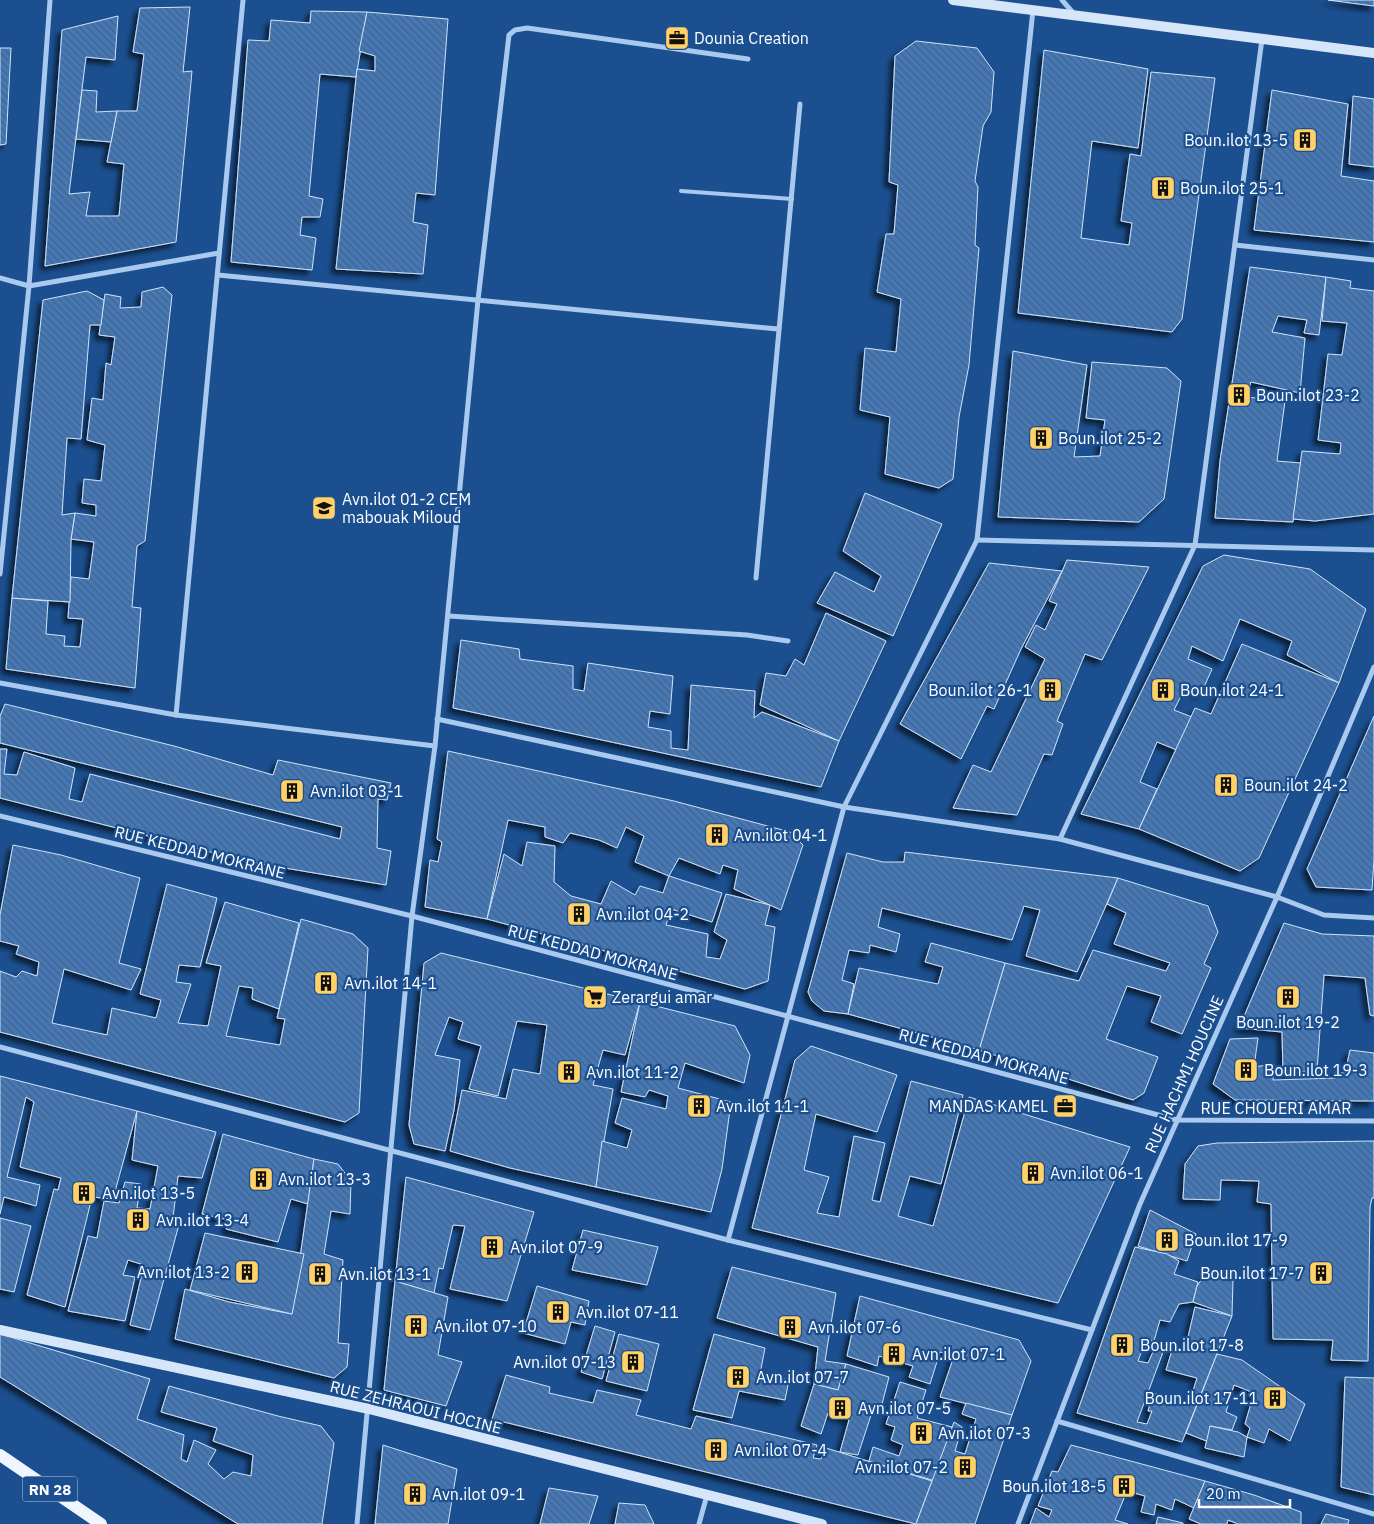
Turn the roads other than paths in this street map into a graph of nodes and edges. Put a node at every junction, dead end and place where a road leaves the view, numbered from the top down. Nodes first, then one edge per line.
1 (50, 0) edge
2 (243, 0) edge
3 (953, 0) edge
4 (1062, 0) edge
5 (1033, 10) junction
6 (1076, 16) junction
7 (1262, 39) junction
8 (1374, 53) edge
9 (748, 59) dead end
10 (800, 104) dead end
11 (680, 191) dead end
12 (792, 199) junction
13 (1235, 245) junction
14 (219, 253) junction
15 (1374, 260) edge
16 (218, 275) junction
17 (0, 278) edge
18 (29, 286) junction
19 (478, 300) junction
20 (778, 329) junction
21 (977, 540) junction
22 (1195, 545) junction
23 (1374, 550) edge
24 (0, 574) edge
25 (756, 578) dead end
26 (449, 616) junction
27 (788, 640) dead end
28 (1374, 667) edge
29 (0, 683) edge
30 (176, 715) junction
31 (437, 719) junction
32 (435, 746) junction
33 (844, 807) junction
34 (0, 816) edge
35 (1060, 839) junction
36 (1277, 897) junction
37 (412, 916) junction
38 (1374, 918) edge
39 (786, 1017) junction
40 (0, 1047) edge
41 (1178, 1120) junction
42 (1374, 1121) edge
43 (391, 1152) junction
44 (728, 1240) junction
45 (0, 1330) edge
46 (1092, 1330) junction
47 (368, 1410) junction
48 (1057, 1421) junction
49 (0, 1455) edge
50 (708, 1495) junction
51 (1374, 1514) edge
52 (101, 1524) edge
53 (357, 1524) edge
54 (698, 1524) edge
55 (822, 1524) edge
56 (1018, 1524) edge

1 - 18 street
2 - 14 street
3 - 5 street
4 - 6 street
5 - 6 street
5 - 21 street
6 - 7 street
7 - 8 street
7 - 13 street
9 - 19 street
10 - 12 street
11 - 12 lane
12 - 20 street
13 - 15 street
13 - 22 street
14 - 16 street
14 - 18 street
16 - 19 street
16 - 30 street
17 - 18 street
18 - 24 street
19 - 20 street
19 - 26 street
20 - 25 street
21 - 22 street
21 - 33 street
22 - 23 street
22 - 35 street
26 - 27 street
26 - 31 street
28 - 36 street, RUE HACHMI HOUCINE
29 - 30 street
30 - 32 street
31 - 32 street
31 - 33 street
32 - 37 street
33 - 35 street
33 - 39 street
34 - 37 street, RUE KEDDAD MOKRANE
35 - 36 street
36 - 38 street
36 - 41 street, RUE HACHMI HOUCINE
37 - 39 street, RUE KEDDAD MOKRANE
37 - 43 street
39 - 41 street, RUE KEDDAD MOKRANE
39 - 44 street
40 - 43 street
41 - 42 street, RUE CHOUERI AMAR
41 - 46 street, RUE HACHMI HOUCINE
43 - 44 street
43 - 47 street
44 - 46 street
45 - 47 street, RUE ZEHRAOUI HOCINE
46 - 48 street, RUE HACHMI HOUCINE
47 - 50 street, RUE ZEHRAOUI HOCINE
47 - 53 street
48 - 51 street
48 - 56 street, RUE HACHMI HOUCINE
49 - 52 main road, RN 28
50 - 54 street
50 - 55 street, RUE ZEHRAOUI HOCINE

